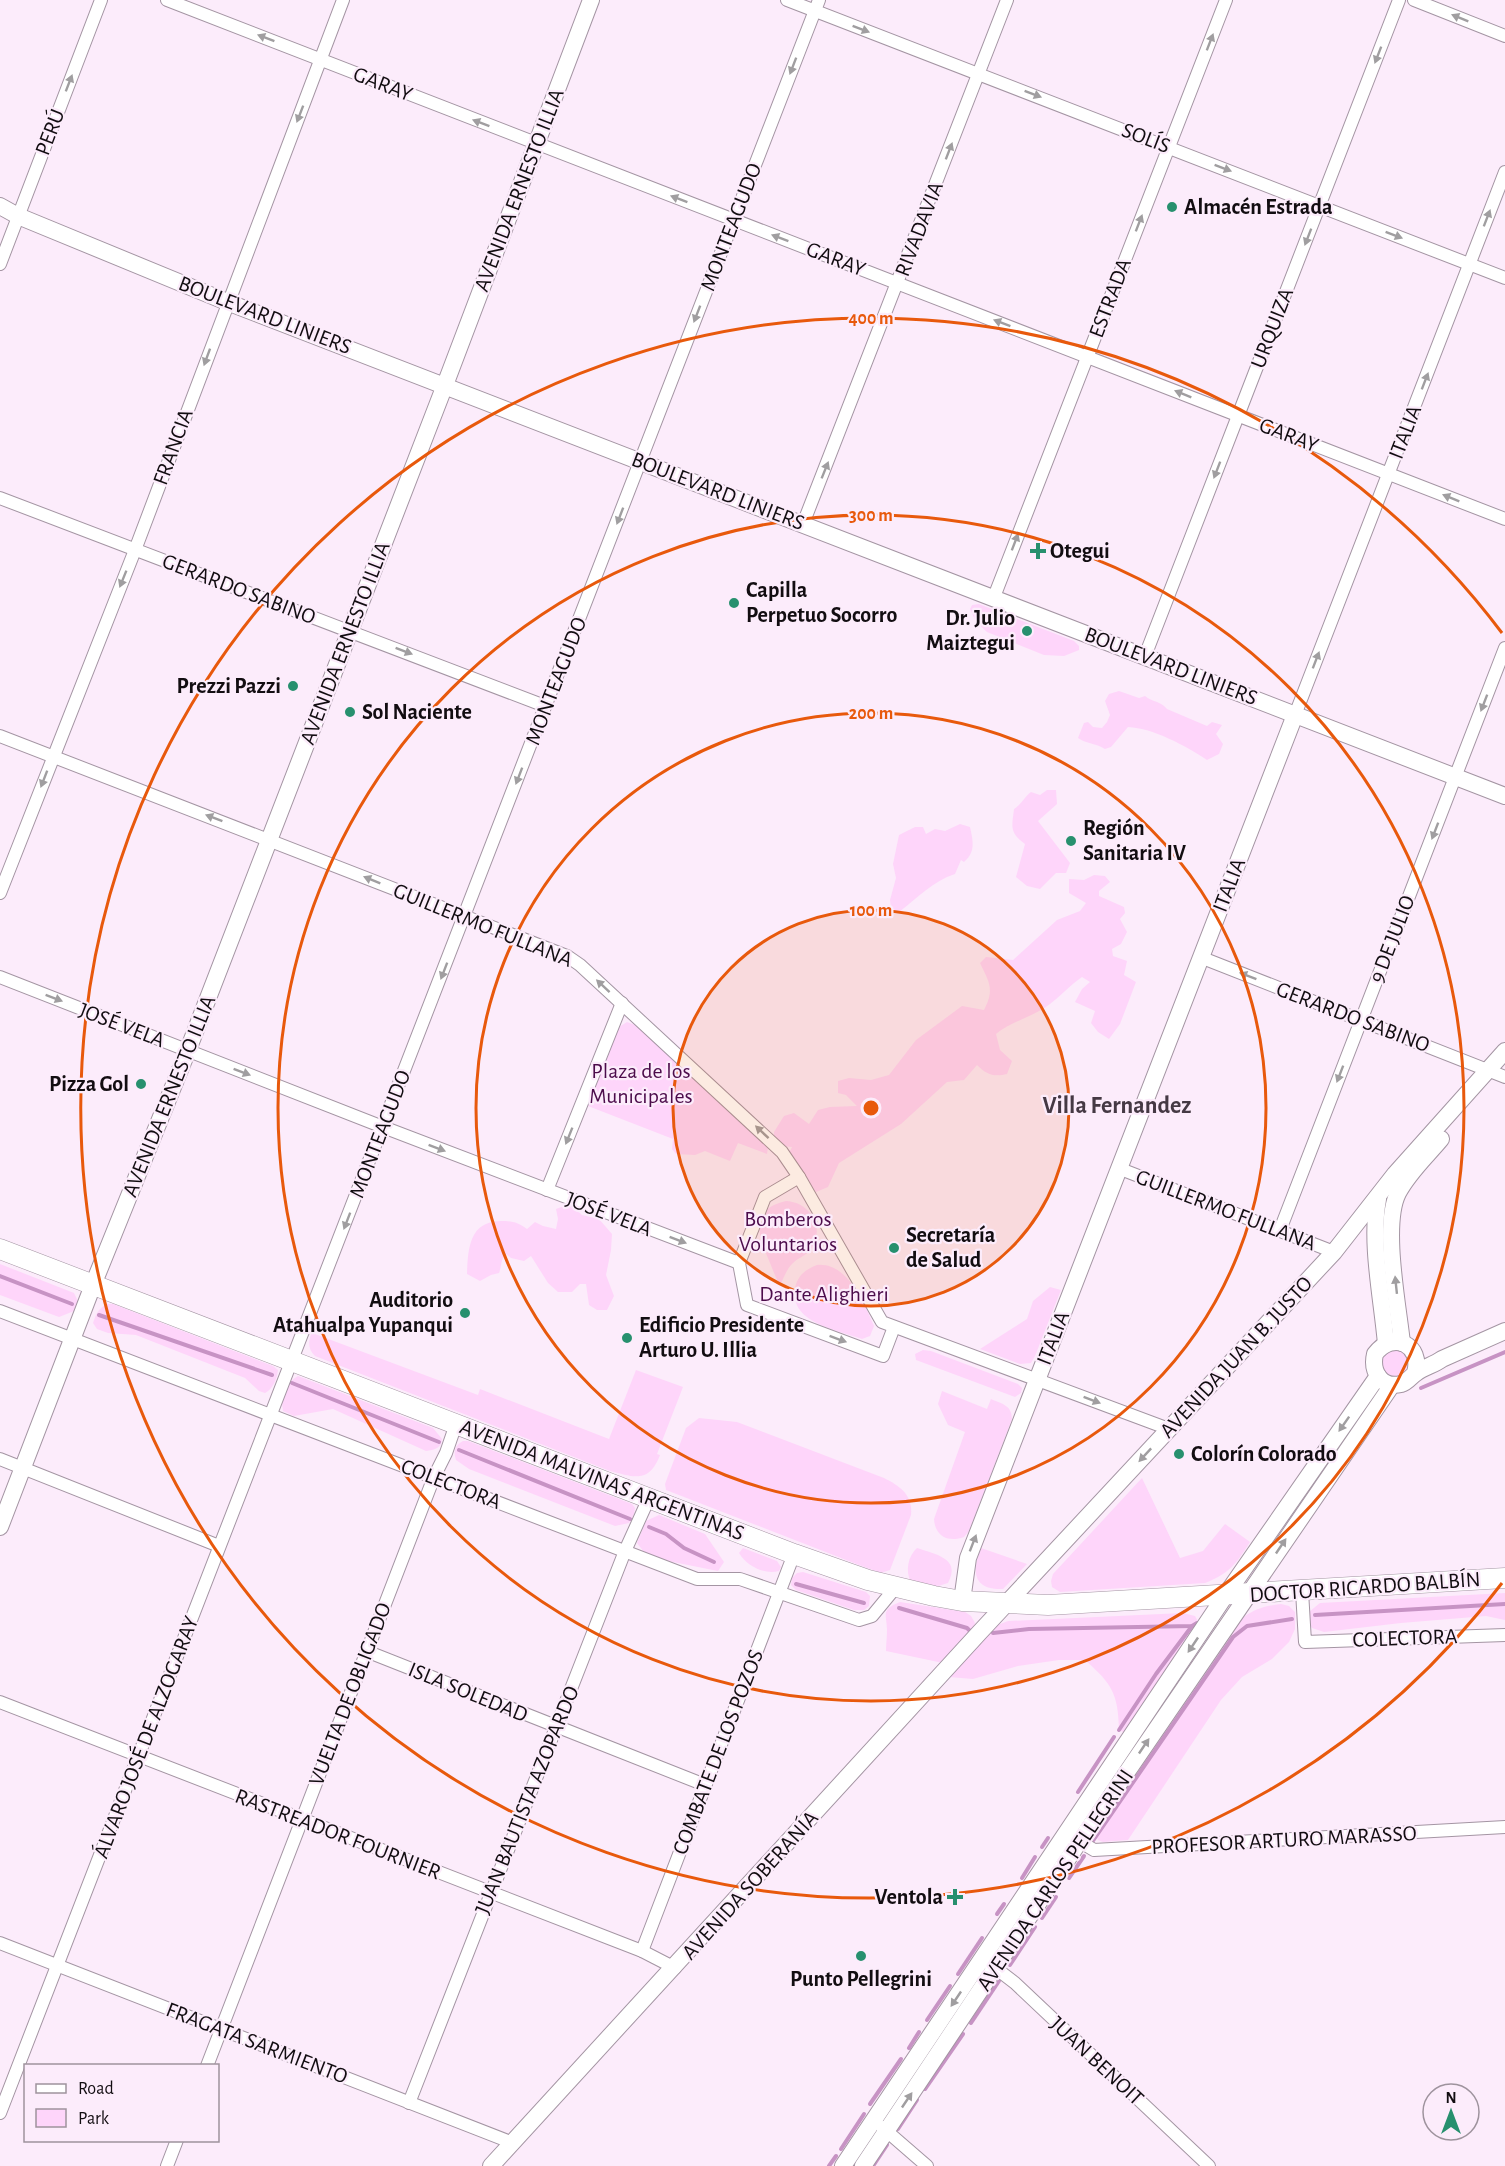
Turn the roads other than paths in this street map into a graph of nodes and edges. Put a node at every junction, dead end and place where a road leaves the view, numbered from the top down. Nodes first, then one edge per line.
1 (101, 0) edge
2 (167, 0) edge
3 (343, 0) edge
4 (591, 0) edge
5 (787, 0) edge
6 (1007, 0) edge
7 (1226, 0) edge
8 (1399, 0) edge
9 (1414, 0) edge
10 (817, 6) edge
11 (1505, 36) edge
12 (321, 60) junction
13 (979, 73) junction
14 (536, 144) junction
15 (1168, 147) junction
16 (1505, 172) edge
17 (0, 206) edge
18 (1320, 206) junction
19 (18, 216) junction
20 (734, 220) junction
21 (0, 264) edge
22 (1470, 264) junction
23 (1505, 278) edge
24 (898, 283) junction
25 (227, 302) junction
26 (1088, 356) junction
27 (445, 385) junction
28 (1238, 416) junction
29 (641, 461) junction
30 (1389, 474) junction
31 (0, 498) edge
32 (1505, 519) edge
33 (803, 524) junction
34 (135, 550) junction
35 (994, 597) junction
36 (349, 630) junction
37 (1505, 648) edge
38 (1145, 656) junction
39 (545, 706) junction
40 (1295, 715) junction
41 (0, 736) edge
42 (53, 756) junction
43 (1456, 777) junction
44 (1505, 796) edge
45 (269, 839) junction
46 (0, 893) edge
47 (465, 917) junction
48 (1200, 957) junction
49 (0, 977) edge
50 (622, 1003) junction
51 (1361, 1019) junction
52 (188, 1050) junction
53 (1505, 1051) edge
54 (1499, 1071) edge
55 (383, 1127) junction
56 (1118, 1168) junction
57 (799, 1177) junction
58 (548, 1190) junction
59 (1380, 1192) junction
60 (1280, 1230) junction
61 (0, 1249) edge
62 (1334, 1252) junction
63 (739, 1263) junction
64 (93, 1285) junction
65 (0, 1311) edge
66 (894, 1327) junction
67 (1505, 1331) edge
68 (72, 1339) junction
69 (1394, 1343) junction
70 (1415, 1355) junction
71 (1442, 1359) junction
72 (293, 1361) junction
73 (1415, 1373) junction
74 (1037, 1379) junction
75 (1385, 1381) junction
76 (270, 1416) junction
77 (456, 1424) junction
78 (1169, 1429) junction
79 (0, 1459) edge
80 (23, 1468) junction
81 (434, 1477) junction
82 (649, 1498) junction
83 (0, 1527) edge
84 (219, 1546) junction
85 (625, 1551) junction
86 (794, 1554) junction
87 (1505, 1578) edge
88 (896, 1587) junction
89 (1302, 1591) junction
90 (779, 1593) junction
91 (1248, 1594) junction
92 (1225, 1596) junction
93 (962, 1600) junction
94 (1008, 1604) junction
95 (1505, 1635) edge
96 (366, 1651) junction
97 (0, 1702) edge
98 (557, 1726) junction
99 (138, 1757) junction
100 (705, 1785) junction
101 (302, 1820) junction
102 (1505, 1827) edge
103 (1073, 1838) junction
104 (490, 1893) junction
105 (0, 1943) edge
106 (642, 1951) junction
107 (989, 1963) junction
108 (57, 1965) junction
109 (675, 1968) junction
110 (221, 2029) junction
111 (208, 2064) edge
112 (409, 2103) junction
113 (0, 2113) edge
114 (880, 2125) junction
115 (176, 2142) edge
116 (513, 2143) junction
117 (167, 2166) edge
118 (491, 2166) edge
119 (843, 2166) edge
120 (862, 2166) edge
121 (927, 2166) edge
122 (1208, 2166) edge

19 -> 1 street, PERÚ
12 -> 2 street, GARAY
3 - 12 street, FRANCIA
4 - 14 main road, AVENIDA ERNESTO ILLIA
5 - 10 street, SOLÍS
6 - 13 street, RIVADAVIA
15 -> 7 street, ESTRADA
8 -> 18 street, URQUIZA
11 -> 9 street
10 -> 13 street, SOLÍS
10 -> 20 street, MONTEAGUDO
14 -> 12 street, GARAY
12 -> 25 street, FRANCIA
13 -> 15 street, SOLÍS
24 -> 13 street, RIVADAVIA
20 -> 14 street, GARAY
14 - 27 main road, AVENIDA ERNESTO ILLIA
15 -> 18 street, SOLÍS
26 -> 15 street, ESTRADA
22 -> 16 street, ITALIA
17 - 19 main road, BOULEVARD LINIERS
18 -> 22 street, SOLÍS
18 -> 28 street, URQUIZA
19 - 21 street, PERÚ
19 - 25 main road, BOULEVARD LINIERS
24 -> 20 street, GARAY
20 -> 29 street, MONTEAGUDO
22 - 23 street, SOLÍS
30 -> 22 street, ITALIA
26 -> 24 street, GARAY
33 -> 24 street, RIVADAVIA
25 - 27 main road, BOULEVARD LINIERS
25 -> 34 street, FRANCIA
28 -> 26 street, GARAY
35 -> 26 street, ESTRADA
27 - 29 main road, BOULEVARD LINIERS
27 - 36 main road, AVENIDA ERNESTO ILLIA
28 - 30 street, GARAY
28 -> 38 street, URQUIZA
29 - 33 main road, BOULEVARD LINIERS
29 -> 39 street, MONTEAGUDO
32 -> 30 street, GARAY
40 -> 30 street, ITALIA
31 - 34 street, GERARDO SABINO
33 - 35 main road, BOULEVARD LINIERS
34 - 36 street, GERARDO SABINO
34 -> 42 street, FRANCIA
35 - 38 main road, BOULEVARD LINIERS
36 -> 39 street, GERARDO SABINO
36 - 45 main road, AVENIDA ERNESTO ILLIA
37 -> 43 street, 9 DE JULIO
38 - 40 main road, BOULEVARD LINIERS
39 -> 47 street, MONTEAGUDO
40 - 43 main road, BOULEVARD LINIERS
40 - 48 main road, ITALIA
41 - 42 street, GUILLERMO FULLANA
45 -> 42 street, GUILLERMO FULLANA
42 -> 46 street, FRANCIA
43 - 44 main road, BOULEVARD LINIERS
43 -> 51 street, 9 DE JULIO
47 -> 45 street, GUILLERMO FULLANA
45 - 52 main road, AVENIDA ERNESTO ILLIA
50 -> 47 street, GUILLERMO FULLANA
47 -> 55 street, MONTEAGUDO
51 -> 48 street, GERARDO SABINO
48 - 56 main road, ITALIA
49 -> 52 street, JOSÉ VELA
57 -> 50 street, GUILLERMO FULLANA
50 -> 58 street
51 - 54 street, GERARDO SABINO
51 -> 60 street, 9 DE JULIO
52 -> 55 street, JOSÉ VELA
52 - 64 main road, AVENIDA ERNESTO ILLIA
53 - 54 main road, AVENIDA JUAN B. JUSTO
54 - 59 main road, AVENIDA JUAN B. JUSTO
69 -> 54 main road, AVENIDA JUAN B. JUSTO
55 -> 58 street, JOSÉ VELA
55 -> 72 street, MONTEAGUDO
56 - 60 street, GUILLERMO FULLANA
56 - 74 main road, ITALIA
57 - 63 street
57 - 66 street, GUILLERMO FULLANA
58 -> 63 street, JOSÉ VELA
59 - 62 main road, AVENIDA JUAN B. JUSTO
59 - 69 main road
60 - 62 street, GUILLERMO FULLANA
61 - 64 main road, AVENIDA MALVINAS ARGENTINAS
62 - 78 main road, AVENIDA JUAN B. JUSTO
63 -> 66 street
64 - 68 main road, AVENIDA ERNESTO ILLIA
64 - 72 main road, AVENIDA MALVINAS ARGENTINAS
65 - 68 street, COLECTORA
66 - 74 street
67 - 71 main road
68 - 76 street, COLECTORA
68 - 80 main road, AVENIDA ERNESTO ILLIA
69 - 70 main road
69 - 75 main road
70 - 71 main road
70 - 73 main road
71 - 73 main road
72 - 76 street, ÁLVARO JOSÉ DE ALZOGARAY
72 - 77 main road, AVENIDA MALVINAS ARGENTINAS
73 - 75 main road
74 -> 78 street
93 -> 74 main road, ITALIA
91 -> 75 main road, AVENIDA CARLOS PELLEGRINI
75 -> 92 main road, AVENIDA CARLOS PELLEGRINI
76 - 81 street, COLECTORA
76 - 84 street, ÁLVARO JOSÉ DE ALZOGARAY
77 - 81 street, VUELTA DE OBLIGADO
77 - 82 main road, AVENIDA MALVINAS ARGENTINAS
78 -> 94 main road, AVENIDA JUAN B. JUSTO
79 - 80 street
80 - 83 main road, AVENIDA ERNESTO ILLIA
80 - 84 street
81 - 85 street, COLECTORA
81 - 96 street, VUELTA DE OBLIGADO
82 - 85 street, JUAN BAUTISTA AZOPARDO
82 - 86 main road, AVENIDA MALVINAS ARGENTINAS
84 - 99 street, ÁLVARO JOSÉ DE ALZOGARAY
85 - 90 street, COLECTORA
85 - 98 street, JUAN BAUTISTA AZOPARDO
86 - 88 main road, AVENIDA MALVINAS ARGENTINAS
86 - 90 street, COMBATE DE LOS POZOS
87 - 89 main road, DOCTOR RICARDO BALBÍN
88 - 90 street, COLECTORA
88 - 93 main road, AVENIDA MALVINAS ARGENTINAS
89 - 91 main road, DOCTOR RICARDO BALBÍN
89 - 95 street, COLECTORA
90 - 100 street, COMBATE DE LOS POZOS
91 - 92 main road, DOCTOR RICARDO BALBÍN
103 -> 91 main road, AVENIDA CARLOS PELLEGRINI
92 - 94 main road, AVENIDA MALVINAS ARGENTINAS
92 -> 103 main road, AVENIDA CARLOS PELLEGRINI
93 - 94 main road, AVENIDA MALVINAS ARGENTINAS
94 - 109 main road, AVENIDA SOBERANÍA
96 - 98 street, ISLA SOLEDAD
96 - 101 street, VUELTA DE OBLIGADO
97 - 99 street, RASTREADOR FOURNIER
98 - 100 street, ISLA SOLEDAD
98 - 104 street, JUAN BAUTISTA AZOPARDO
99 - 101 street, RASTREADOR FOURNIER
99 - 108 street, ÁLVARO JOSÉ DE ALZOGARAY
100 - 106 street, COMBATE DE LOS POZOS
101 - 104 street, RASTREADOR FOURNIER
101 - 110 street, VUELTA DE OBLIGADO
102 - 103 street, PROFESOR ARTURO MARASSO
103 - 107 main road, AVENIDA CARLOS PELLEGRINI
104 - 106 street, RASTREADOR FOURNIER
104 - 112 street, JUAN BAUTISTA AZOPARDO
105 - 108 street, FRAGATA SARMIENTO
106 - 109 street, RASTREADOR FOURNIER
107 - 114 main road, AVENIDA CARLOS PELLEGRINI
107 - 122 street, JUAN BENOIT
108 - 110 street, FRAGATA SARMIENTO
108 - 113 street, ÁLVARO JOSÉ DE ALZOGARAY
109 - 116 main road, AVENIDA SOBERANÍA
110 - 111 street, VUELTA DE OBLIGADO
110 - 112 street, FRAGATA SARMIENTO
112 - 116 street, FRAGATA SARMIENTO
114 - 119 main road, AVENIDA CARLOS PELLEGRINI
114 - 120 main road, AVENIDA CARLOS PELLEGRINI
114 - 121 street
115 - 117 street
116 - 118 main road, AVENIDA SOBERANÍA

